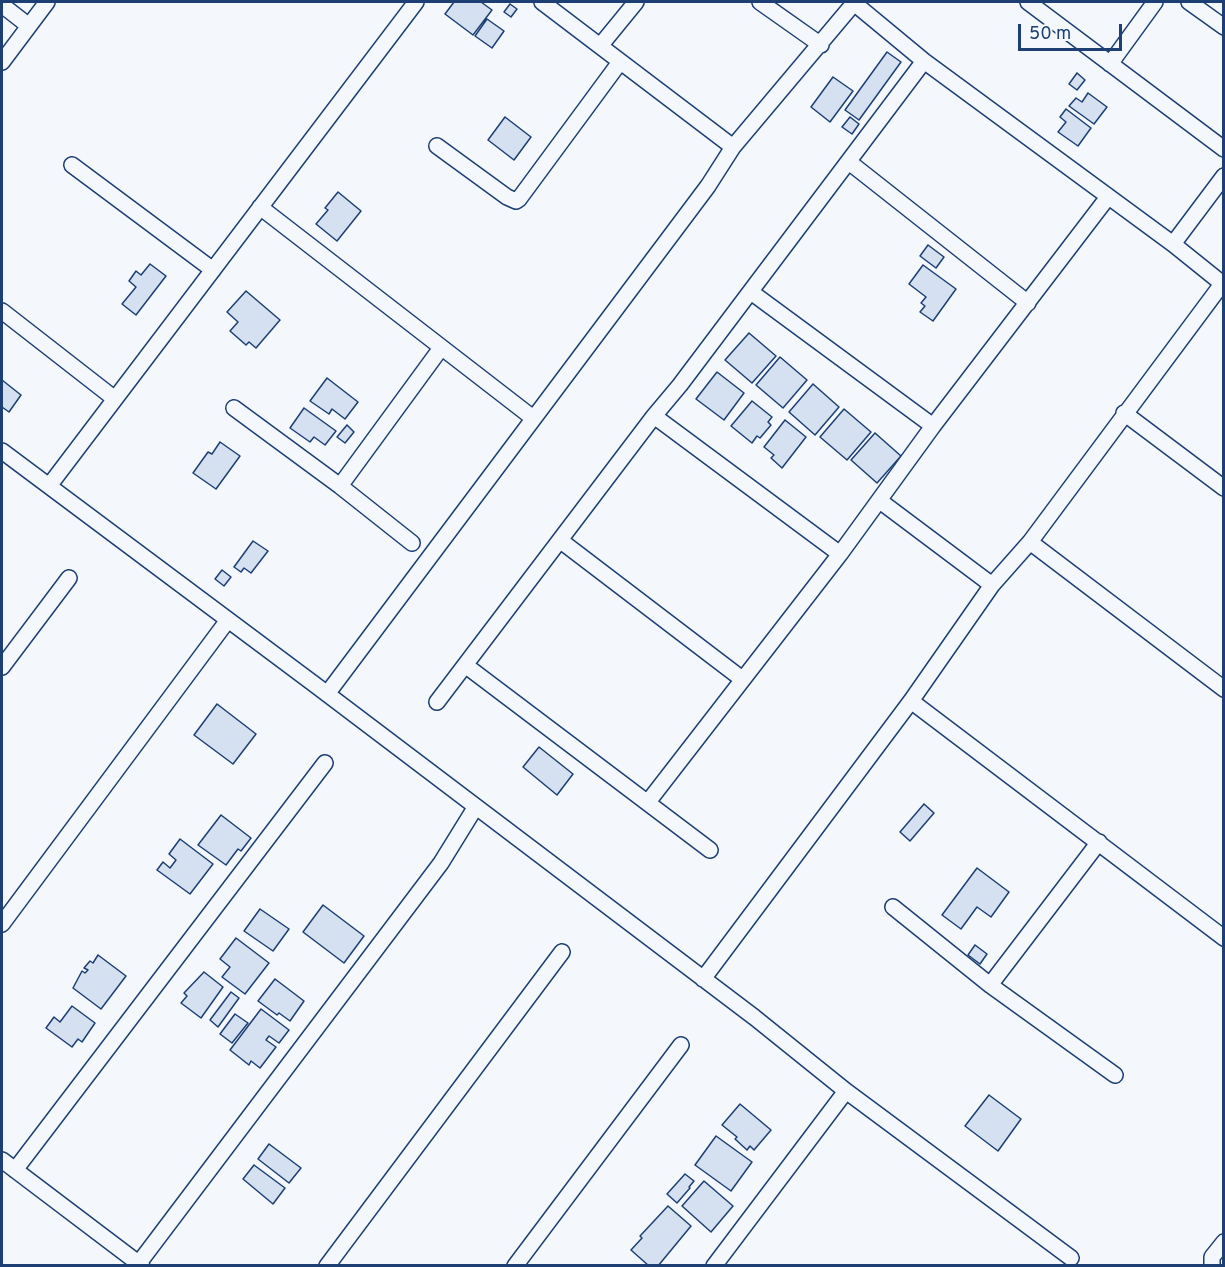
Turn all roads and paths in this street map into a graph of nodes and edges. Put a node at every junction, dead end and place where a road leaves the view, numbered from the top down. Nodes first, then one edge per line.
1 (47, 2) edge
2 (416, 2) edge
3 (542, 2) edge
4 (636, 2) edge
5 (760, 2) edge
6 (855, 2) edge
7 (1028, 2) edge
8 (1155, 2) edge
9 (1190, 2) edge
10 (2, 5) edge
11 (29, 26) junction
12 (1224, 27) edge
13 (821, 45) junction
14 (600, 46) junction
15 (924, 61) junction
16 (2, 62) edge
17 (620, 62) junction
18 (1110, 63) junction
19 (437, 146) dead end
20 (733, 147) junction
21 (1224, 149) edge
22 (849, 162) junction
23 (72, 165) dead end
24 (1224, 176) edge
25 (1108, 198) junction
26 (260, 207) junction
27 (1173, 244) junction
28 (213, 270) junction
29 (1223, 284) edge
30 (751, 292) junction
31 (1028, 303) junction
32 (2, 311) edge
33 (441, 348) junction
34 (115, 399) junction
35 (234, 408) dead end
36 (1124, 413) junction
37 (654, 416) junction
38 (533, 418) junction
39 (933, 426) junction
40 (2, 451) edge
41 (49, 486) junction
42 (340, 486) junction
43 (1224, 488) edge
44 (880, 501) junction
45 (561, 541) junction
46 (1030, 542) junction
47 (412, 543) dead end
48 (840, 554) junction
49 (69, 578) dead end
50 (992, 585) junction
51 (228, 620) junction
52 (465, 665) junction
53 (2, 667) edge
54 (742, 679) junction
55 (1224, 689) edge
56 (327, 694) junction
57 (911, 701) junction
58 (437, 702) dead end
59 (325, 763) dead end
60 (648, 802) junction
61 (475, 808) junction
62 (1099, 842) junction
63 (710, 850) dead end
64 (893, 907) dead end
65 (2, 924) edge
66 (1224, 938) edge
67 (562, 951) dead end
68 (703, 979) junction
69 (990, 985) junction
70 (681, 1045) dead end
71 (1115, 1075) dead end
72 (846, 1091) junction
73 (2, 1160) edge
74 (15, 1170) junction
75 (1224, 1242) edge
76 (1071, 1258) dead end
77 (140, 1264) edge
78 (327, 1266) edge
79 (515, 1266) edge
80 (714, 1266) edge
81 (1212, 1266) edge

1 - 11 street
2 - 26 street
3 - 14 street
4 - 14 street
5 - 13 street
6 - 13 street
6 - 15 street
7 - 18 street
8 - 18 street
9 - 12 street
10 - 11 street
11 - 16 street
13 - 20 street
14 - 17 street
15 - 22 street
15 - 25 street
17 - 19 street
17 - 20 street
18 - 21 street
20 - 38 street
22 - 30 street
22 - 31 street
23 - 28 street
24 - 27 street
25 - 27 street
25 - 31 street
26 - 28 street
26 - 33 street
27 - 29 street
28 - 34 street
29 - 36 street
30 - 37 street
30 - 39 street
31 - 39 street
32 - 34 street
33 - 38 street
33 - 42 street
34 - 41 street
35 - 42 street
36 - 43 street
36 - 46 street
37 - 45 street
37 - 48 street
38 - 56 street
39 - 44 street
40 - 41 street
41 - 51 street
42 - 47 street
44 - 48 street
44 - 50 street
45 - 52 street
45 - 54 street
46 - 50 street
46 - 55 street
48 - 54 street
49 - 53 street
50 - 57 street
51 - 56 street
51 - 65 street
52 - 58 street
52 - 60 street
54 - 60 street
56 - 61 street
57 - 62 street
57 - 68 street
59 - 74 street
60 - 63 street
61 - 68 street
61 - 77 street
62 - 66 street
62 - 69 street
64 - 69 street
67 - 78 street
68 - 72 street
69 - 71 street
70 - 79 street
72 - 76 street
72 - 80 street
73 - 74 street
74 - 77 street
75 - 81 street

